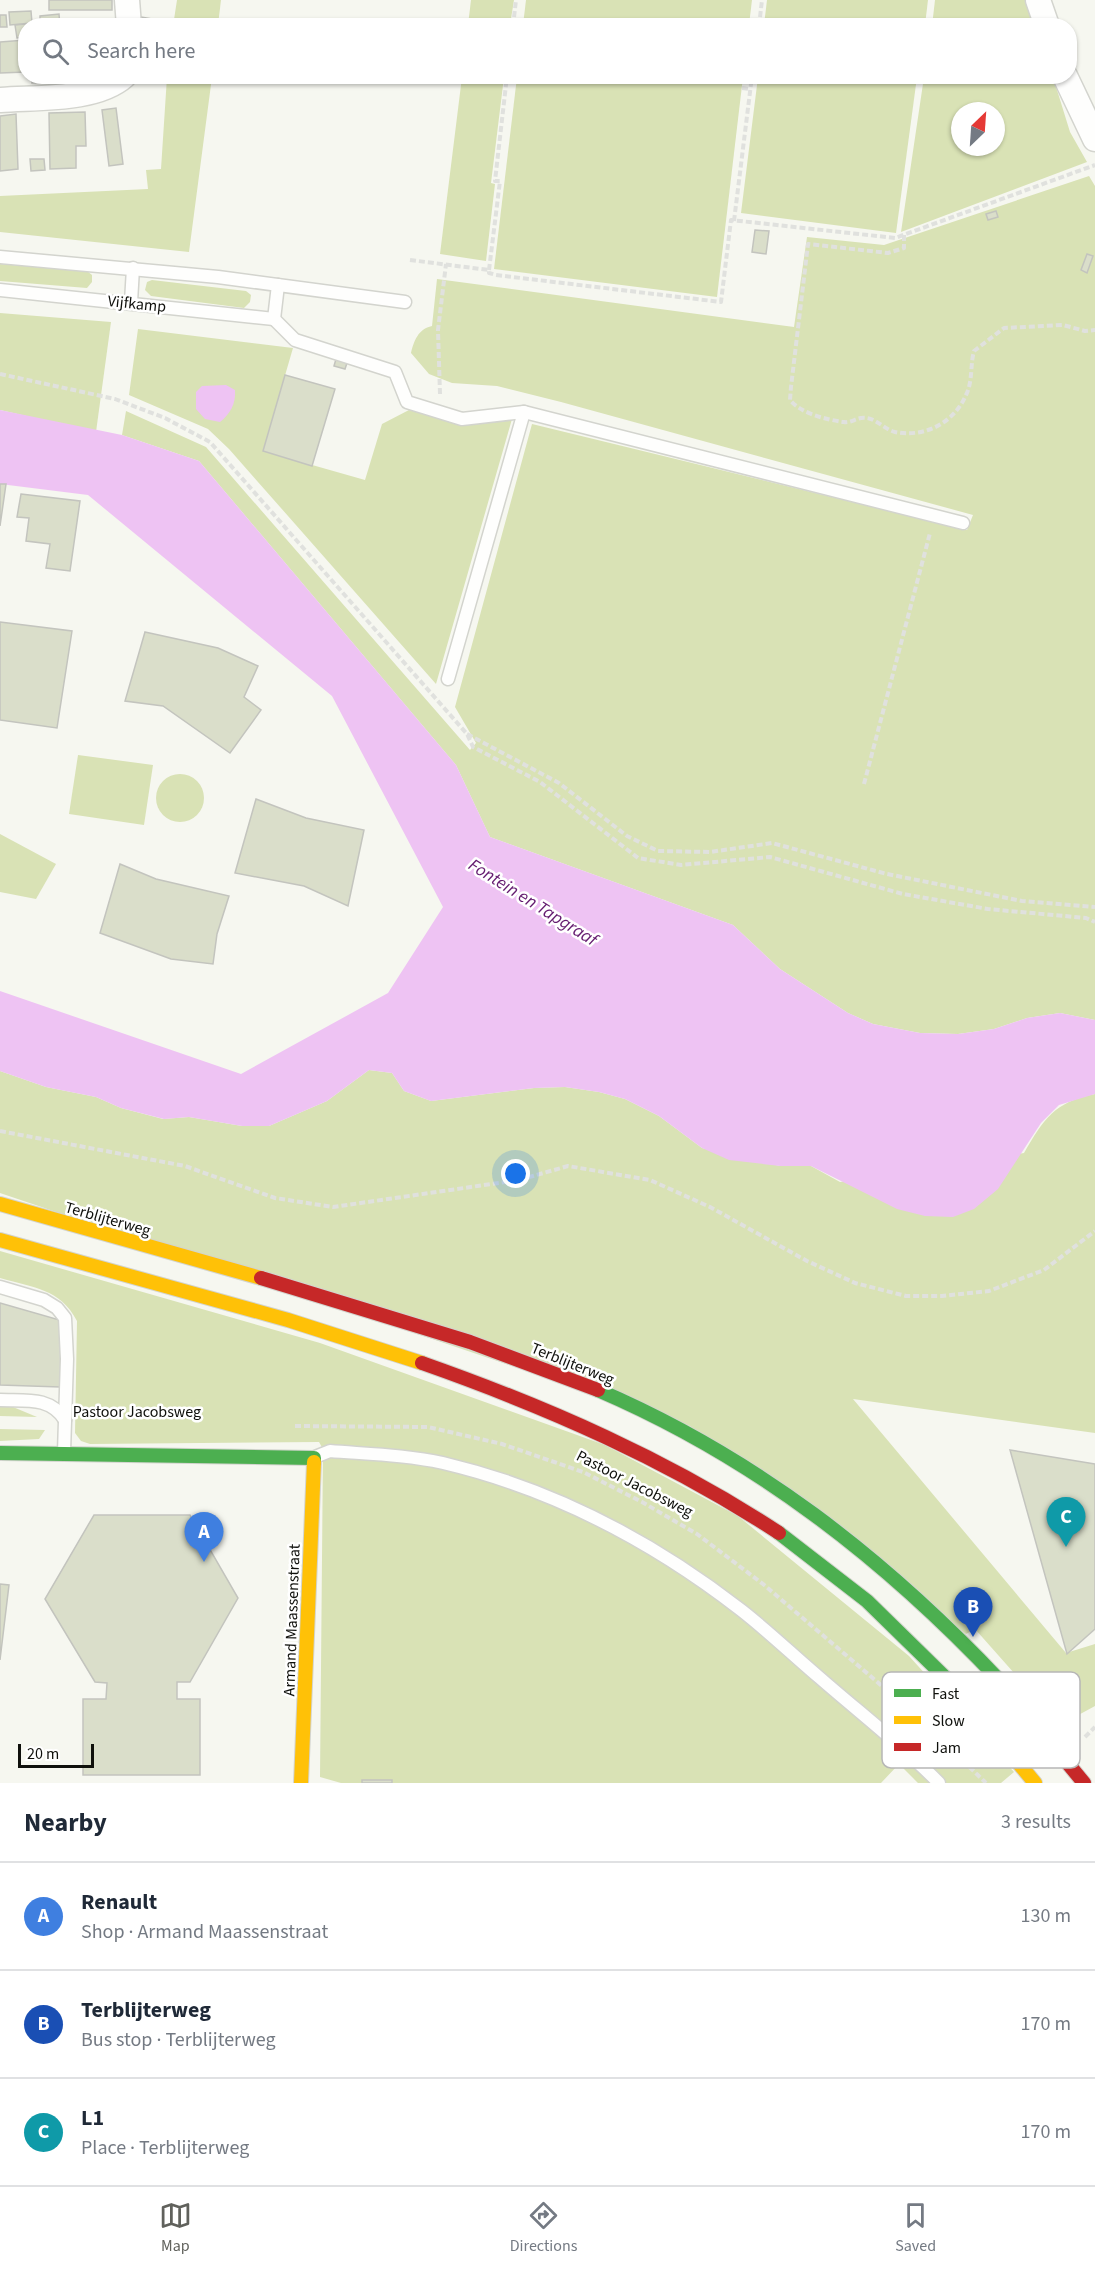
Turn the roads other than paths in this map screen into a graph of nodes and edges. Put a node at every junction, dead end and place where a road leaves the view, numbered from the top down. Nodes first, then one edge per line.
1 (127, 0) edge
2 (1038, 0) edge
3 (128, 18) edge
4 (1044, 18) edge
5 (115, 84) edge
6 (1069, 84) edge
7 (0, 100) edge
8 (1095, 139) edge
9 (0, 257) edge
10 (133, 268) junction
11 (278, 285) junction
12 (0, 290) edge
13 (131, 302) junction
14 (405, 302) dead end
15 (274, 319) junction
16 (524, 412) junction
17 (963, 523) dead end
18 (448, 678) dead end
19 (0, 1204) edge
20 (0, 1240) edge
21 (0, 1287) edge
22 (0, 1400) edge
23 (65, 1420) junction
24 (0, 1453) edge
25 (64, 1454) junction
26 (314, 1458) junction
27 (940, 1672) edge
28 (993, 1672) edge
29 (882, 1731) edge
30 (923, 1768) edge
31 (1023, 1768) edge
32 (1073, 1768) edge
33 (302, 1783) edge
34 (939, 1783) edge
35 (1035, 1783) edge
36 (1084, 1783) edge

1 - 3 street
2 - 4 street
5 - 7 street
6 - 8 street
9 - 10 lane, Vijfkamp
10 - 11 lane, Vijfkamp
10 - 13 lane
11 - 14 lane, Vijfkamp
11 - 15 lane
12 - 13 lane, Vijfkamp
13 - 15 lane, Vijfkamp
15 - 16 lane
16 - 17 lane
16 - 18 lane
19 - 28 main road, Terblijterweg
20 - 27 main road
21 - 23 lane
22 - 23 lane
23 - 25 lane
24 - 25 main road
25 - 26 main road
26 - 29 lane
26 - 33 main road, Armand Maassenstraat
30 - 34 lane
31 - 35 main road
32 - 36 main road, Terblijterweg

